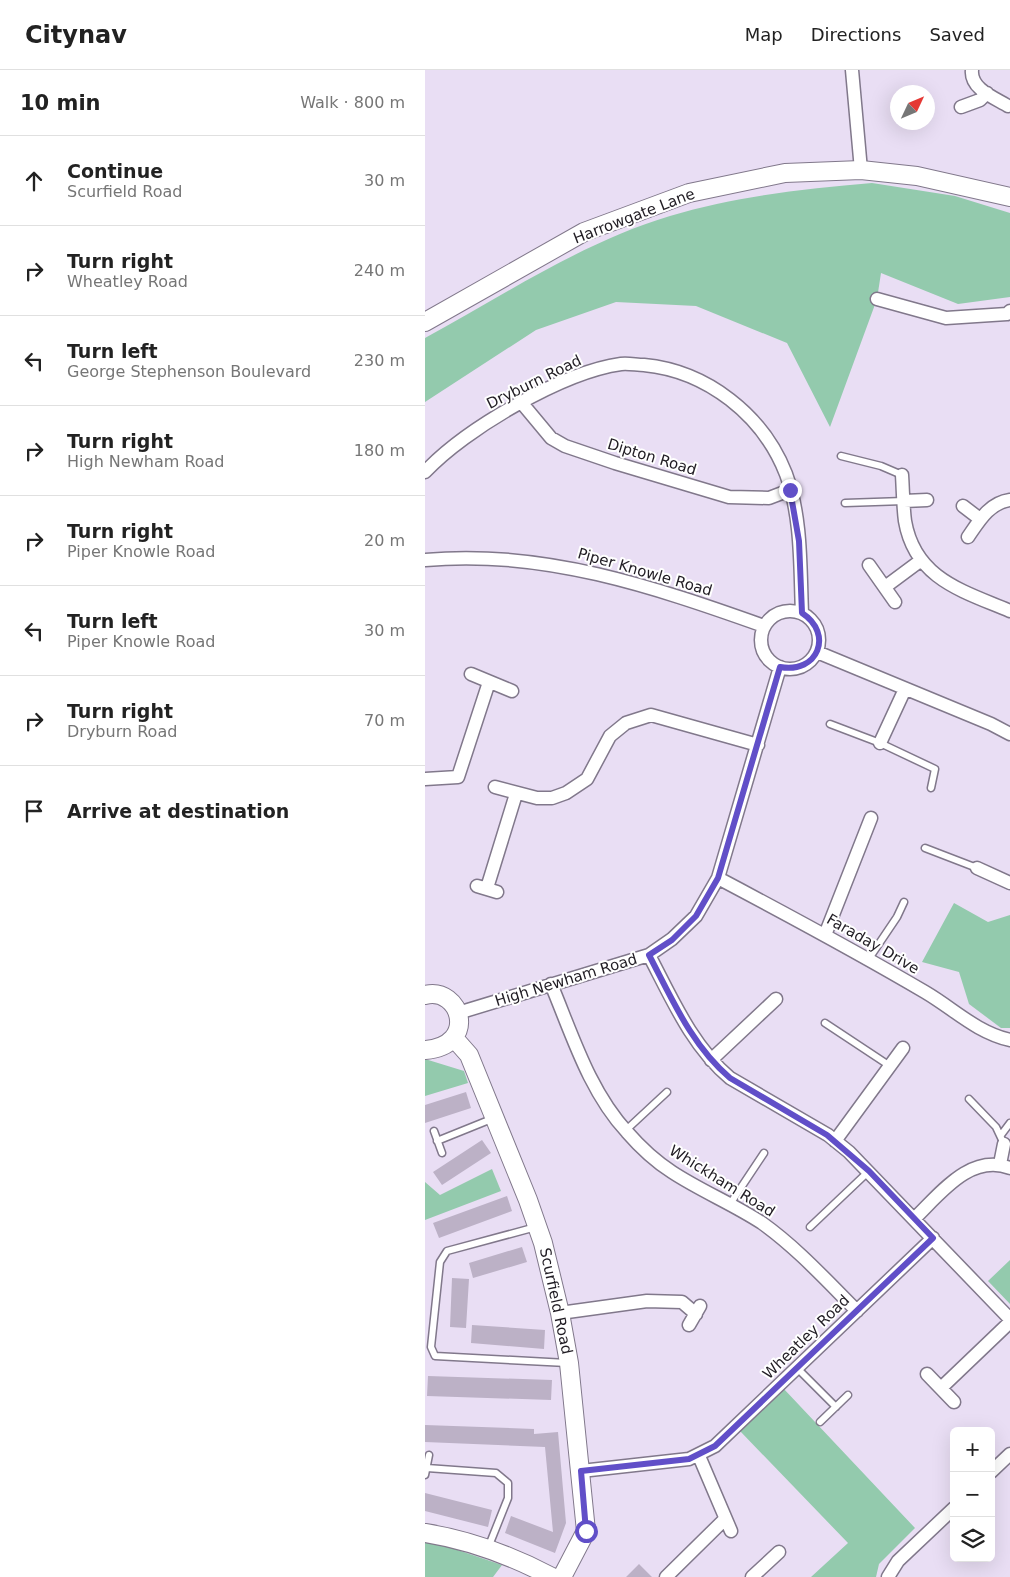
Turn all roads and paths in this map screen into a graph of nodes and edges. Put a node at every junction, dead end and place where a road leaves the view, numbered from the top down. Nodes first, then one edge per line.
1 (852, 70) edge
2 (972, 70) edge
3 (987, 93) junction
4 (1008, 106) dead end
5 (961, 107) dead end
6 (861, 170) junction
7 (1010, 197) edge
8 (877, 299) dead end
9 (1009, 313) edge
10 (425, 322) edge
11 (521, 402) junction
12 (841, 456) dead end
13 (425, 472) edge
14 (902, 475) joint
15 (790, 490) junction
16 (927, 500) dead end
17 (1010, 500) edge
18 (904, 502) junction
19 (845, 503) dead end
20 (963, 506) dead end
21 (980, 519) junction
22 (968, 537) dead end
23 (425, 560) edge
24 (920, 560) junction
25 (869, 566) dead end
26 (885, 587) junction
27 (895, 602) dead end
28 (1010, 611) edge
29 (802, 613) junction
30 (765, 626) junction
31 (817, 652) junction
32 (780, 667) junction
33 (471, 674) dead end
34 (489, 682) junction
35 (905, 689) junction
36 (512, 691) dead end
37 (830, 724) dead end
38 (1010, 734) edge
39 (880, 743) junction
40 (758, 745) junction
41 (425, 779) edge
42 (495, 787) dead end
43 (931, 788) dead end
44 (517, 794) junction
45 (871, 818) dead end
46 (925, 848) dead end
47 (977, 868) joint
48 (718, 878) junction
49 (1010, 883) edge
50 (487, 889) dead end
51 (904, 902) dead end
52 (825, 935) junction
53 (649, 955) junction
54 (868, 960) junction
55 (551, 984) junction
56 (425, 995) edge
57 (776, 1000) dead end
58 (458, 1013) junction
59 (825, 1024) dead end
60 (455, 1038) junction
61 (1010, 1040) edge
62 (903, 1048) dead end
63 (425, 1050) edge
64 (711, 1060) junction
65 (890, 1066) junction
66 (667, 1092) dead end
67 (969, 1099) dead end
68 (494, 1117) junction
69 (1010, 1123) edge
70 (434, 1131) dead end
71 (625, 1131) junction
72 (1002, 1140) junction
73 (835, 1141) junction
74 (437, 1142) junction
75 (443, 1153) dead end
76 (764, 1153) dead end
77 (1005, 1166) edge
78 (869, 1171) junction
79 (730, 1204) junction
80 (914, 1218) junction
81 (537, 1227) junction
82 (810, 1227) dead end
83 (933, 1238) junction
84 (857, 1311) junction
85 (560, 1313) junction
86 (1010, 1321) edge
87 (689, 1325) dead end
88 (569, 1363) junction
89 (797, 1368) junction
90 (927, 1374) dead end
91 (941, 1388) junction
92 (848, 1395) dead end
93 (954, 1402) dead end
94 (836, 1407) junction
95 (820, 1422) dead end
96 (1010, 1454) edge
97 (429, 1455) dead end
98 (699, 1456) junction
99 (995, 1468) edge
100 (426, 1471) edge
101 (581, 1471) junction
102 (950, 1512) edge
103 (425, 1533) edge
104 (488, 1549) junction
105 (779, 1552) dead end
106 (665, 1575) edge
107 (551, 1577) edge
108 (562, 1577) edge
109 (752, 1577) edge
110 (888, 1577) edge

1 - 6 street
2 - 3 street
3 - 4 street
3 - 5 street
6 - 7 street, Harrowgate Lane
6 - 10 street, Harrowgate Lane
8 - 9 street
11 - 13 street, Dryburn Road
11 - 15 street, Dipton Road
11 - 15 street, Dryburn Road
12 - 14 lane
14 - 18 street
15 - 29 street, Dryburn Road
16 - 18 street
17 - 21 street
18 - 19 lane
18 - 24 street
20 - 21 street
21 - 22 street
23 - 30 street, Piper Knowle Road
24 - 26 street
24 - 28 street
25 - 26 street
26 - 27 street
29 - 30 street
29 - 31 street
30 - 32 street
31 - 32 street
31 - 35 street
32 - 40 street, High Newham Road
33 - 34 street
34 - 36 street
34 - 41 street
35 - 38 street
35 - 39 street
37 - 39 lane
39 - 43 lane
40 - 44 street
40 - 48 street, High Newham Road
42 - 44 street
44 - 50 street
45 - 52 street
46 - 47 lane
47 - 49 street
48 - 52 street, Faraday Drive
48 - 53 street, High Newham Road
51 - 54 lane
52 - 54 street, Faraday Drive
53 - 55 street, High Newham Road
53 - 64 street
54 - 61 street, Faraday Drive
55 - 58 street, High Newham Road
55 - 71 street, Whickham Road
56 - 58 street
57 - 64 street
58 - 60 street
59 - 65 lane
60 - 63 street
60 - 68 street, Scurfield Road
62 - 65 street
64 - 73 street
65 - 73 street
66 - 71 lane
67 - 72 lane
68 - 74 lane
68 - 81 street, Scurfield Road
69 - 72 lane
70 - 74 lane
71 - 79 street, Whickham Road
72 - 77 street
73 - 78 street
74 - 75 lane
76 - 79 lane
77 - 80 street
78 - 80 street
78 - 82 lane
79 - 84 street, Whickham Road
80 - 83 street
81 - 85 street, Scurfield Road
81 - 88 lane
83 - 84 street, Wheatley Road
83 - 86 street
84 - 89 street, Wheatley Road
85 - 87 street
85 - 88 street, Scurfield Road
86 - 91 street
88 - 101 street, Scurfield Road
89 - 94 lane
89 - 98 street, Wheatley Road
90 - 91 street
91 - 93 street
92 - 94 lane
94 - 95 lane
96 - 99 street
97 - 100 lane
98 - 101 street, Wheatley Road
98 - 106 street
100 - 104 lane
101 - 108 street, Scurfield Road
102 - 110 street
103 - 104 street
104 - 107 street
105 - 109 street

